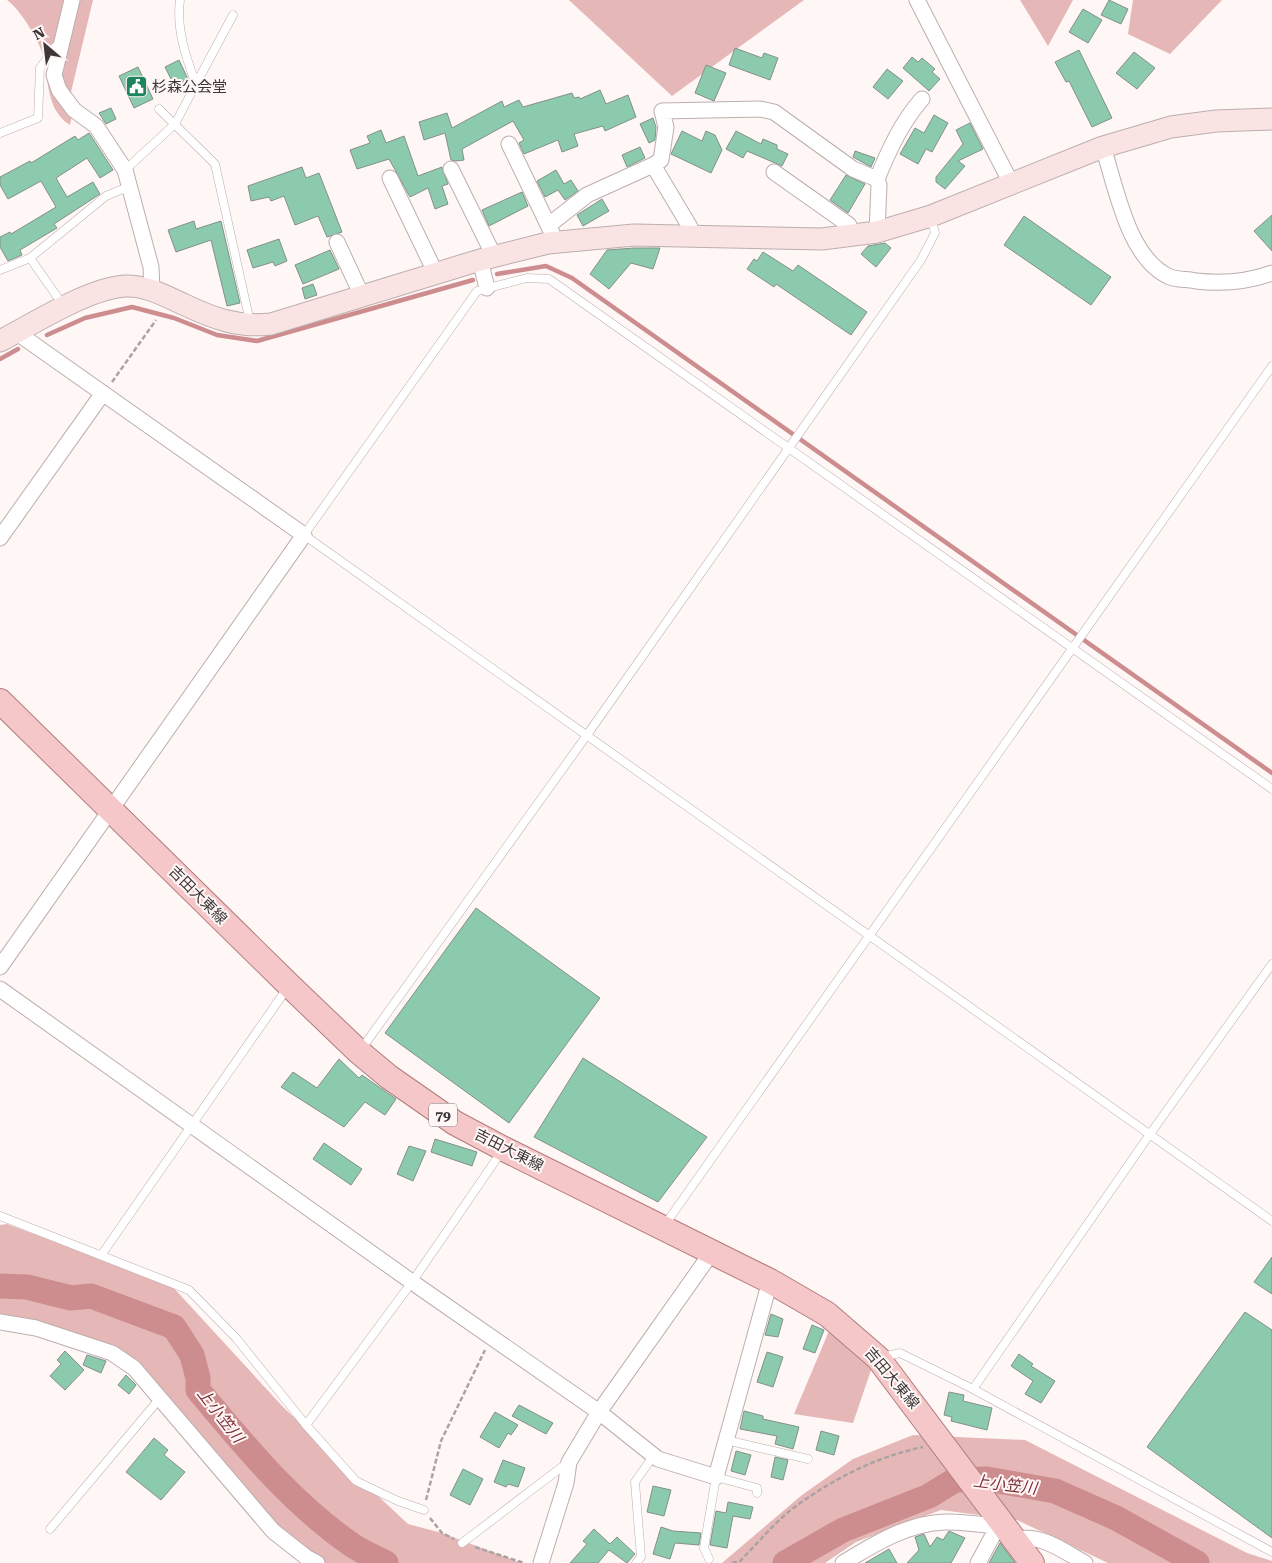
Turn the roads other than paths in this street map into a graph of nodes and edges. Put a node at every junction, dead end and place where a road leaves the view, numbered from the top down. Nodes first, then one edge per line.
1 (72, 0) edge
2 (180, 0) edge
3 (917, 0) edge
4 (233, 15) dead end
5 (60, 45) junction
6 (196, 84) junction
7 (922, 99) dead end
8 (158, 110) dead end
9 (1272, 119) edge
10 (174, 125) junction
11 (0, 134) edge
12 (509, 144) dead end
13 (1103, 147) junction
14 (653, 165) junction
15 (451, 169) dead end
16 (125, 170) junction
17 (774, 172) dead end
18 (390, 178) dead end
19 (877, 179) junction
20 (1011, 183) junction
21 (128, 188) junction
22 (931, 216) junction
23 (877, 232) junction
24 (552, 234) junction
25 (691, 236) junction
26 (851, 236) junction
27 (337, 242) dead end
28 (30, 258) junction
29 (487, 258) junction
30 (0, 270) edge
31 (1272, 273) edge
32 (436, 274) junction
33 (487, 288) junction
34 (152, 290) junction
35 (362, 296) junction
36 (65, 308) junction
37 (251, 326) junction
38 (8, 337) edge
39 (1272, 366) edge
40 (104, 393) junction
41 (792, 445) junction
42 (304, 535) junction
43 (0, 538) edge
44 (1074, 647) junction
45 (0, 701) edge
46 (587, 735) junction
47 (1272, 789) edge
48 (112, 810) junction
49 (868, 936) junction
50 (1272, 964) edge
51 (0, 967) edge
52 (289, 986) junction
53 (0, 989) edge
54 (359, 1052) junction
55 (191, 1125) junction
56 (1150, 1134) junction
57 (504, 1148) junction
58 (0, 1216) edge
59 (1272, 1221) edge
60 (663, 1227) junction
61 (712, 1252) junction
62 (102, 1254) junction
63 (770, 1281) junction
64 (412, 1282) junction
65 (0, 1322) edge
66 (878, 1358) junction
67 (974, 1389) junction
68 (161, 1397) junction
69 (600, 1412) junction
70 (306, 1425) junction
71 (726, 1440) junction
72 (654, 1455) junction
73 (808, 1459) dead end
74 (568, 1462) junction
75 (716, 1477) junction
76 (757, 1493) dead end
77 (424, 1510) road end
78 (1005, 1528) junction
79 (50, 1529) dead end
80 (462, 1542) road end
81 (1272, 1552) edge
82 (709, 1559) dead end
83 (317, 1563) edge
84 (541, 1563) edge
85 (636, 1563) edge
86 (843, 1563) edge
87 (978, 1563) edge
88 (1032, 1563) edge
89 (1085, 1563) edge

1 - 5 street
2 - 6 lane
3 - 20 street
4 - 6 lane
5 - 11 lane
5 - 16 street
6 - 10 lane
7 - 19 street
8 - 10 lane
9 - 13 street
10 - 16 lane
10 - 37 lane
12 - 24 street
13 - 20 street
13 - 31 street
14 - 19 street
14 - 24 street
14 - 25 street
15 - 29 street
16 - 21 street
17 - 26 street
18 - 32 street
19 - 23 street
20 - 22 street
21 - 28 lane
21 - 34 street
22 - 23 street
22 - 41 lane
23 - 26 street
24 - 25 street
24 - 29 street
25 - 26 street
27 - 35 street
28 - 30 lane
28 - 36 lane
29 - 32 street
29 - 33 street
32 - 35 street
33 - 41 lane
33 - 42 lane
34 - 36 street
34 - 37 street
35 - 37 street
36 - 38 street
38 - 40 street
39 - 44 lane
40 - 42 street
40 - 43 street
41 - 44 lane
41 - 46 lane
42 - 46 lane
42 - 48 street
44 - 47 lane
44 - 49 lane
45 - 48 main road, 吉田大東線 / 79
46 - 49 lane
46 - 54 lane
48 - 51 street
48 - 52 main road, 吉田大東線 / 79
49 - 56 lane
49 - 60 lane
50 - 56 lane
52 - 54 main road, 吉田大東線 / 79
52 - 55 lane
53 - 55 street
54 - 57 main road, 吉田大東線 / 79
55 - 62 lane
55 - 64 street
56 - 59 lane
56 - 67 lane
57 - 60 main road, 吉田大東線 / 79
57 - 64 lane
58 - 62 lane
60 - 61 main road, 吉田大東線 / 79
61 - 63 main road, 吉田大東線 / 79
61 - 69 street
62 - 70 lane
63 - 66 main road, 吉田大東線 / 79
63 - 71 street
64 - 69 street
64 - 70 lane
65 - 68 street
66 - 67 lane
66 - 78 main road, 吉田大東線 / 79
67 - 81 lane
68 - 79 lane
68 - 83 street
69 - 72 street
69 - 74 street
70 - 77 lane
71 - 73 lane
71 - 75 street
72 - 75 street
72 - 85 lane
74 - 80 lane
74 - 84 street
75 - 76 lane
75 - 82 lane
78 - 86 street
78 - 87 street
78 - 88 main road, 吉田大東線 / 79
78 - 89 street

